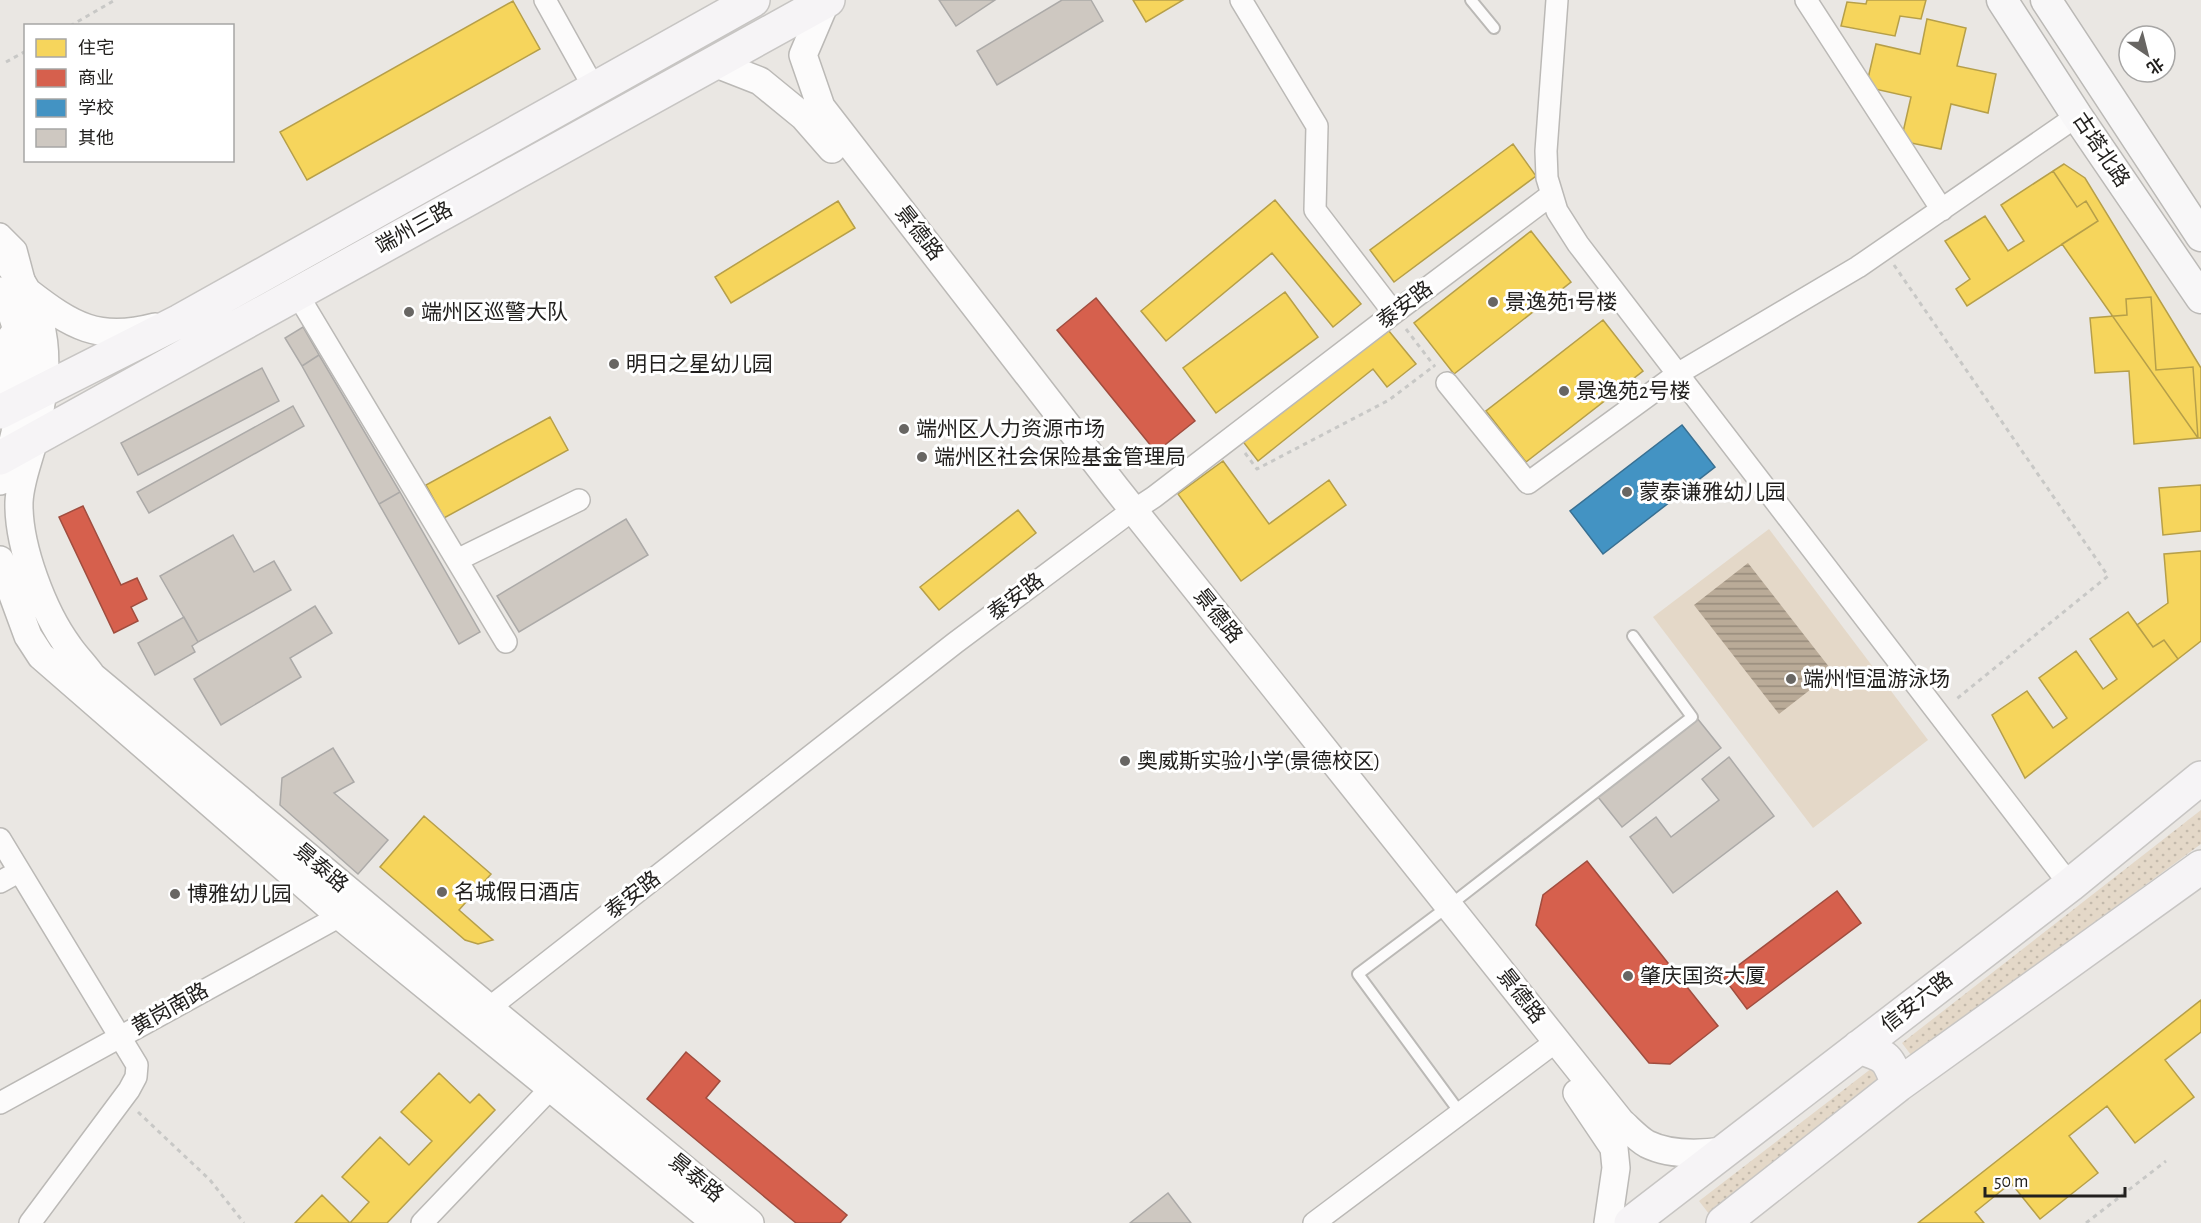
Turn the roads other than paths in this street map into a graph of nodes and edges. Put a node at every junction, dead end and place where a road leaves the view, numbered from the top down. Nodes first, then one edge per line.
1 (545, 0) edge
2 (753, 0) edge
3 (1241, 0) edge
4 (1472, 0) edge
5 (1557, 0) edge
6 (1806, 0) edge
7 (2002, 0) edge
8 (2046, 0) edge
9 (827, 1) edge
10 (1494, 28) dead end
11 (714, 63) junction
12 (594, 88) junction
13 (2077, 116) junction
14 (1551, 195) junction
15 (1942, 210) junction
16 (353, 224) junction
17 (0, 234) edge
18 (2201, 236) edge
19 (369, 253) junction
20 (0, 255) edge
21 (0, 291) edge
22 (28, 292) junction
23 (296, 292) junction
24 (2201, 298) edge
25 (7, 313) edge
26 (1394, 313) junction
27 (180, 321) junction
28 (1679, 373) junction
29 (1447, 383) road end
30 (16, 397) edge
31 (11, 457) edge
32 (579, 500) dead end
33 (1128, 514) junction
34 (0, 560) edge
35 (457, 560) junction
36 (0, 615) edge
37 (28, 636) junction
38 (1633, 636) dead end
39 (506, 642) dead end
40 (2201, 778) edge
41 (0, 839) edge
42 (2201, 867) edge
43 (9, 877) edge
44 (2070, 885) junction
45 (1444, 909) junction
46 (340, 916) junction
47 (479, 1015) junction
48 (119, 1036) junction
49 (1859, 1047) junction
50 (1546, 1049) junction
51 (1898, 1085) junction
52 (551, 1088) junction
53 (0, 1103) edge
54 (1461, 1114) junction
55 (1724, 1151) junction
56 (30, 1223) edge
57 (422, 1223) edge
58 (716, 1223) edge
59 (750, 1223) edge
60 (1314, 1223) edge
61 (1608, 1223) edge
62 (1631, 1223) edge
63 (1723, 1223) edge

1 - 12 street
2 - 12 main road, 端州三路
3 - 26 street
4 - 10 lane
5 - 14 street
6 - 15 street
7 - 13 main road, 古塔北路
8 - 18 main road, 古塔北路
9 - 11 main road, 端州三路
9 - 33 street, 景德路
11 - 19 main road, 端州三路
11 - 33 street, 景德路
12 - 16 main road, 端州三路
13 - 15 street
13 - 24 main road, 古塔北路
14 - 26 street, 泰安路
14 - 28 street
15 - 28 street
16 - 19 main road
16 - 27 main road, 端州三路
17 - 22 street
19 - 23 main road, 端州三路
20 - 22 street
21 - 25 street
22 - 27 street
22 - 30 street
23 - 31 main road, 端州三路
23 - 35 street
25 - 30 street
26 - 33 street, 泰安路
27 - 30 main road, 端州三路
28 - 29 street
28 - 44 street
30 - 31 street, 景泰路
31 - 47 street, 景泰路
32 - 35 street
33 - 45 street, 景德路
33 - 47 street, 泰安路
34 - 37 street
35 - 39 street
36 - 37 street
37 - 46 street
38 - 45 lane
40 - 44 main road, 信安六路
41 - 43 street
42 - 51 main road
43 - 48 street
44 - 49 main road, 信安六路
45 - 50 street, 景德路
45 - 54 lane
45 - 55 street, 景德路
46 - 47 street
46 - 48 street, 黄岗南路
47 - 52 street
47 - 59 street, 景泰路
48 - 53 street, 黄岗南路
48 - 56 street
49 - 51 main road
49 - 55 main road, 信安六路
50 - 54 street
50 - 61 street, 景德路
51 - 63 main road
52 - 57 street
52 - 58 street
54 - 60 street
55 - 62 main road, 信安六路

